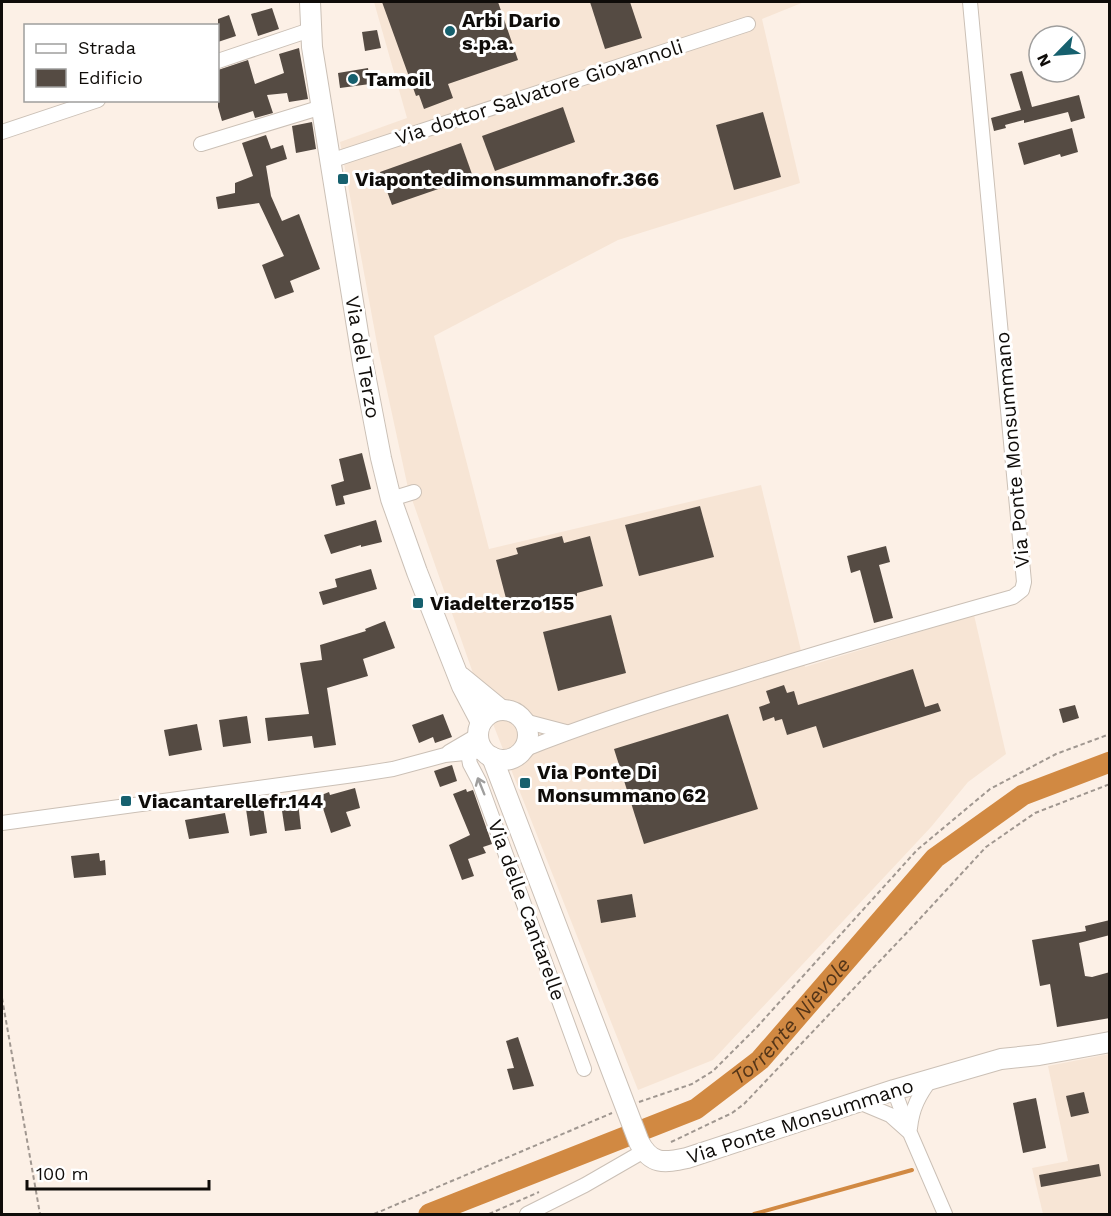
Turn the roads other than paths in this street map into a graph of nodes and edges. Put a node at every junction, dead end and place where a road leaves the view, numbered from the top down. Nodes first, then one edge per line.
1 (970, 2) edge
2 (311, 11) edge
3 (748, 24) dead end
4 (219, 60) edge
5 (92, 102) edge
6 (322, 107) junction
7 (2, 132) edge
8 (201, 144) dead end
9 (330, 161) junction
10 (414, 492) dead end
11 (391, 499) junction
12 (457, 673) junction
13 (500, 709) junction
14 (524, 721) junction
15 (566, 732) junction
16 (480, 744) junction
17 (518, 754) junction
18 (445, 755) junction
19 (505, 813) junction
20 (2, 823) edge
21 (1110, 1042) edge
22 (584, 1069) dead end
23 (931, 1079) junction
24 (894, 1090) junction
25 (859, 1102) junction
26 (910, 1133) junction
27 (641, 1146) junction
28 (527, 1215) edge
29 (945, 1215) edge

1 - 15 street, Via Ponte Monsummano
2 - 4 street, Via del Terzo
2 - 6 street, Via del Terzo
3 - 9 street, Via dottor Salvatore Giovannoli
5 - 7 street
6 - 8 street
6 - 9 street, Via del Terzo
9 - 11 street, Via del Terzo
10 - 11 street
11 - 12 street, Via del Terzo
12 - 13 street
12 - 16 street, Via del Terzo
13 - 14 street
13 - 16 street
14 - 15 street
14 - 17 street
15 - 17 street, Via Ponte Monsummano
16 - 17 street
16 - 18 street
16 - 18 street
16 - 19 street, Via del Terzo
17 - 19 street
18 - 20 street
19 - 22 street, Via delle Cantarelle
19 - 27 street
21 - 23 street, Via Ponte Monsummano
23 - 24 street, Via Ponte Monsummano
23 - 26 street
24 - 25 street, Via Ponte Monsummano
24 - 26 street
25 - 26 street
25 - 27 street, Via Ponte Monsummano
26 - 29 street
27 - 28 street

